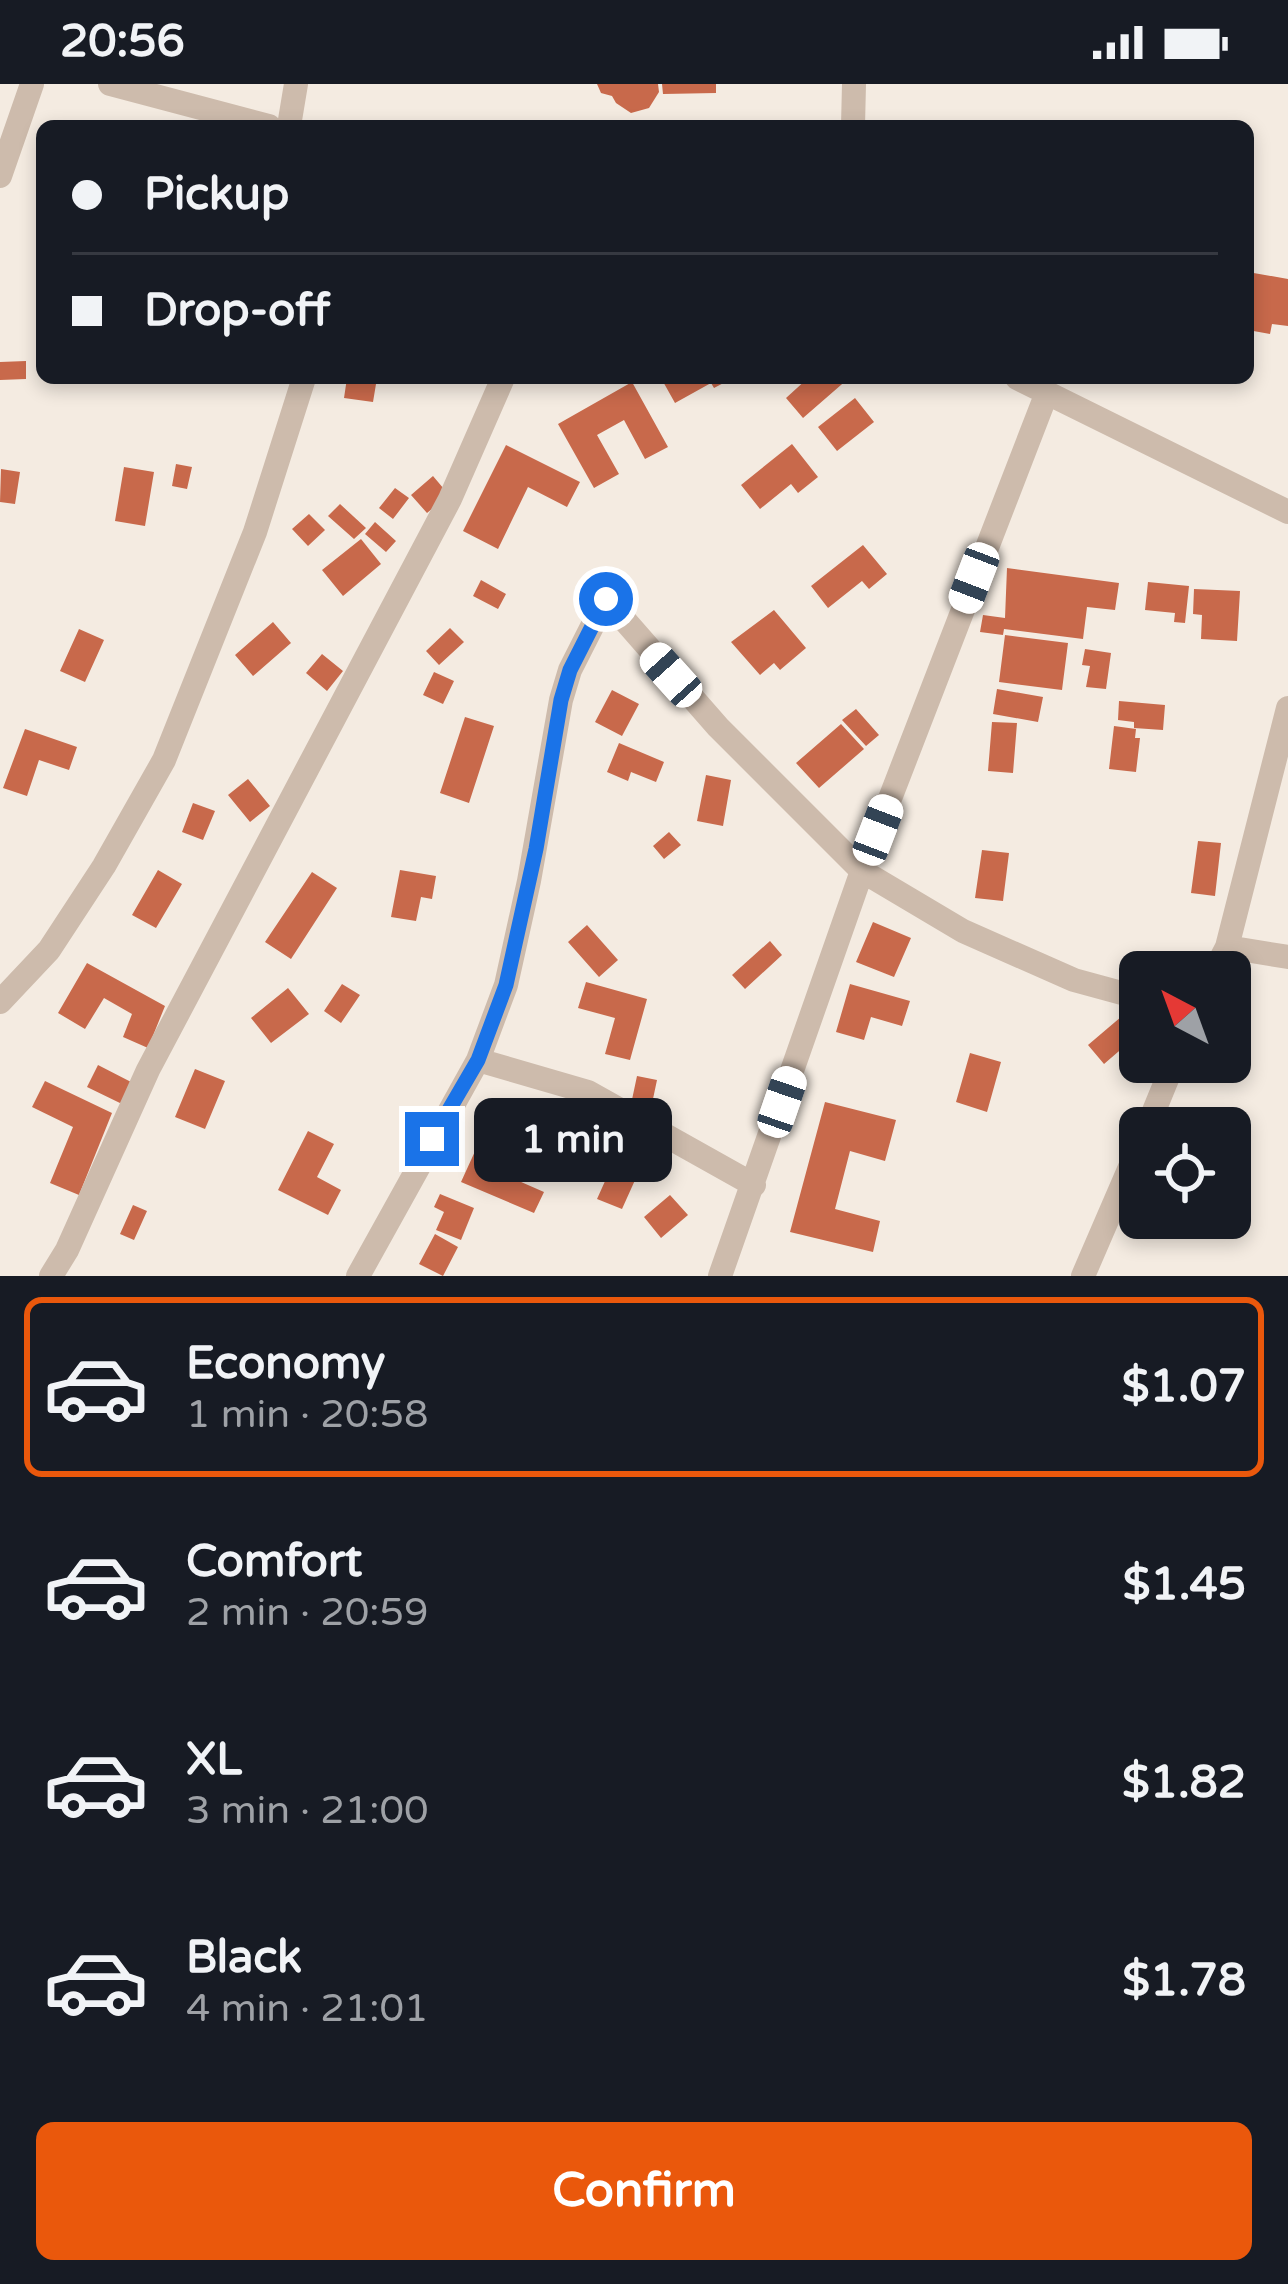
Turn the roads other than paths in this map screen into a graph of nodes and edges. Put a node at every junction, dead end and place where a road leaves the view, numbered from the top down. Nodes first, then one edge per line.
1 (32, 84) edge
2 (110, 84) edge
3 (296, 84) edge
4 (854, 84) edge
5 (246, 120) edge
6 (290, 120) edge
7 (853, 120) edge
8 (0, 176) edge
9 (302, 384) edge
10 (500, 384) edge
11 (1028, 384) edge
12 (1046, 394) junction
13 (1288, 512) edge
14 (1288, 708) edge
15 (862, 872) junction
16 (1227, 947) junction
17 (1225, 951) edge
18 (1288, 957) edge
19 (1119, 992) edge
20 (0, 1002) edge
21 (478, 1060) junction
22 (754, 1185) junction
23 (1119, 1193) edge
24 (51, 1276) edge
25 (358, 1276) edge
26 (720, 1276) edge
27 (1083, 1276) edge

1 - 8 street
2 - 5 street
3 - 6 street
4 - 7 street
9 - 20 street
10 - 24 street
11 - 12 street
12 - 13 street
12 - 15 street
14 - 16 street
15 - 19 street
15 - 21 street
15 - 22 street
16 - 17 street
16 - 18 street
21 - 22 street
21 - 25 street
22 - 26 street
23 - 27 street

